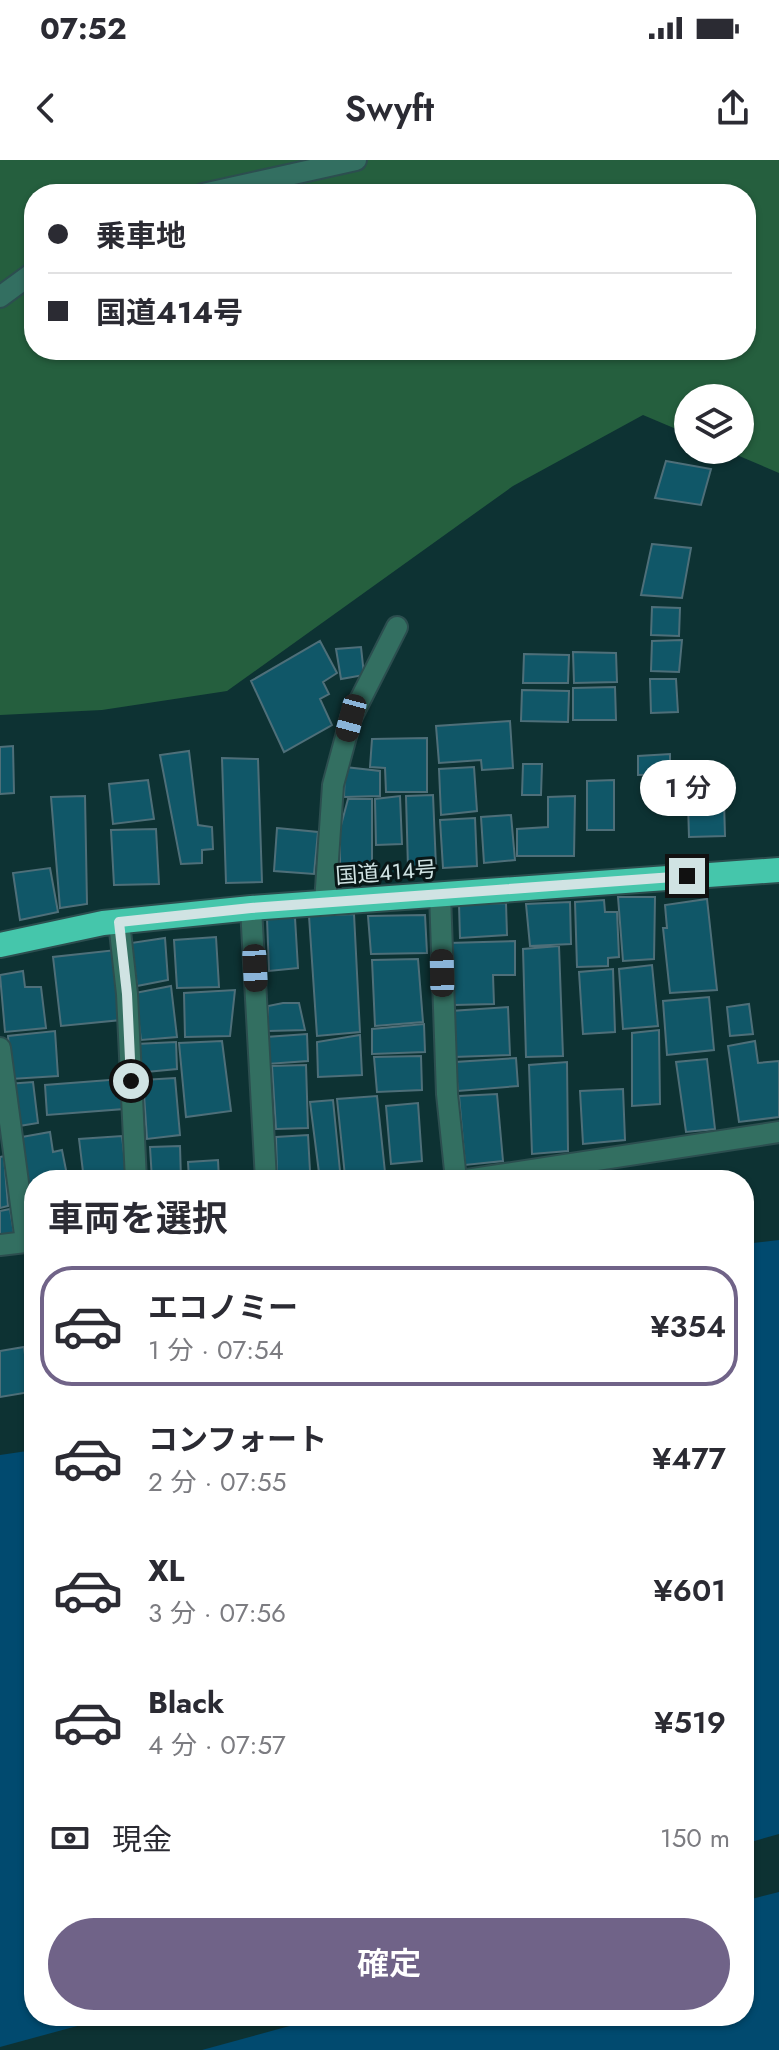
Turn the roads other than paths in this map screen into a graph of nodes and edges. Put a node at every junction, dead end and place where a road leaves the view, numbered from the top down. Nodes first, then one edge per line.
1 (356, 160) edge
2 (248, 184) edge
3 (24, 279) edge
4 (0, 297) edge
5 (397, 627) dead end
6 (779, 870) edge
7 (440, 894) junction
8 (325, 903) junction
9 (251, 908) junction
10 (119, 922) junction
11 (0, 945) edge
12 (0, 1048) edge
13 (779, 1132) edge
14 (136, 1170) edge
15 (265, 1170) edge
16 (455, 1170) edge
17 (531, 1170) edge
18 (24, 1202) edge
19 (24, 1242) edge
20 (0, 1245) edge

1 - 2 street
3 - 4 street
5 - 8 street
6 - 7 highway, 国道414号
7 - 8 highway, 国道414号
7 - 16 street
8 - 9 highway, 国道414号
9 - 10 highway, 国道414号
9 - 15 street
10 - 11 highway, 国道414号
10 - 14 street
12 - 18 street
13 - 17 street
19 - 20 street

